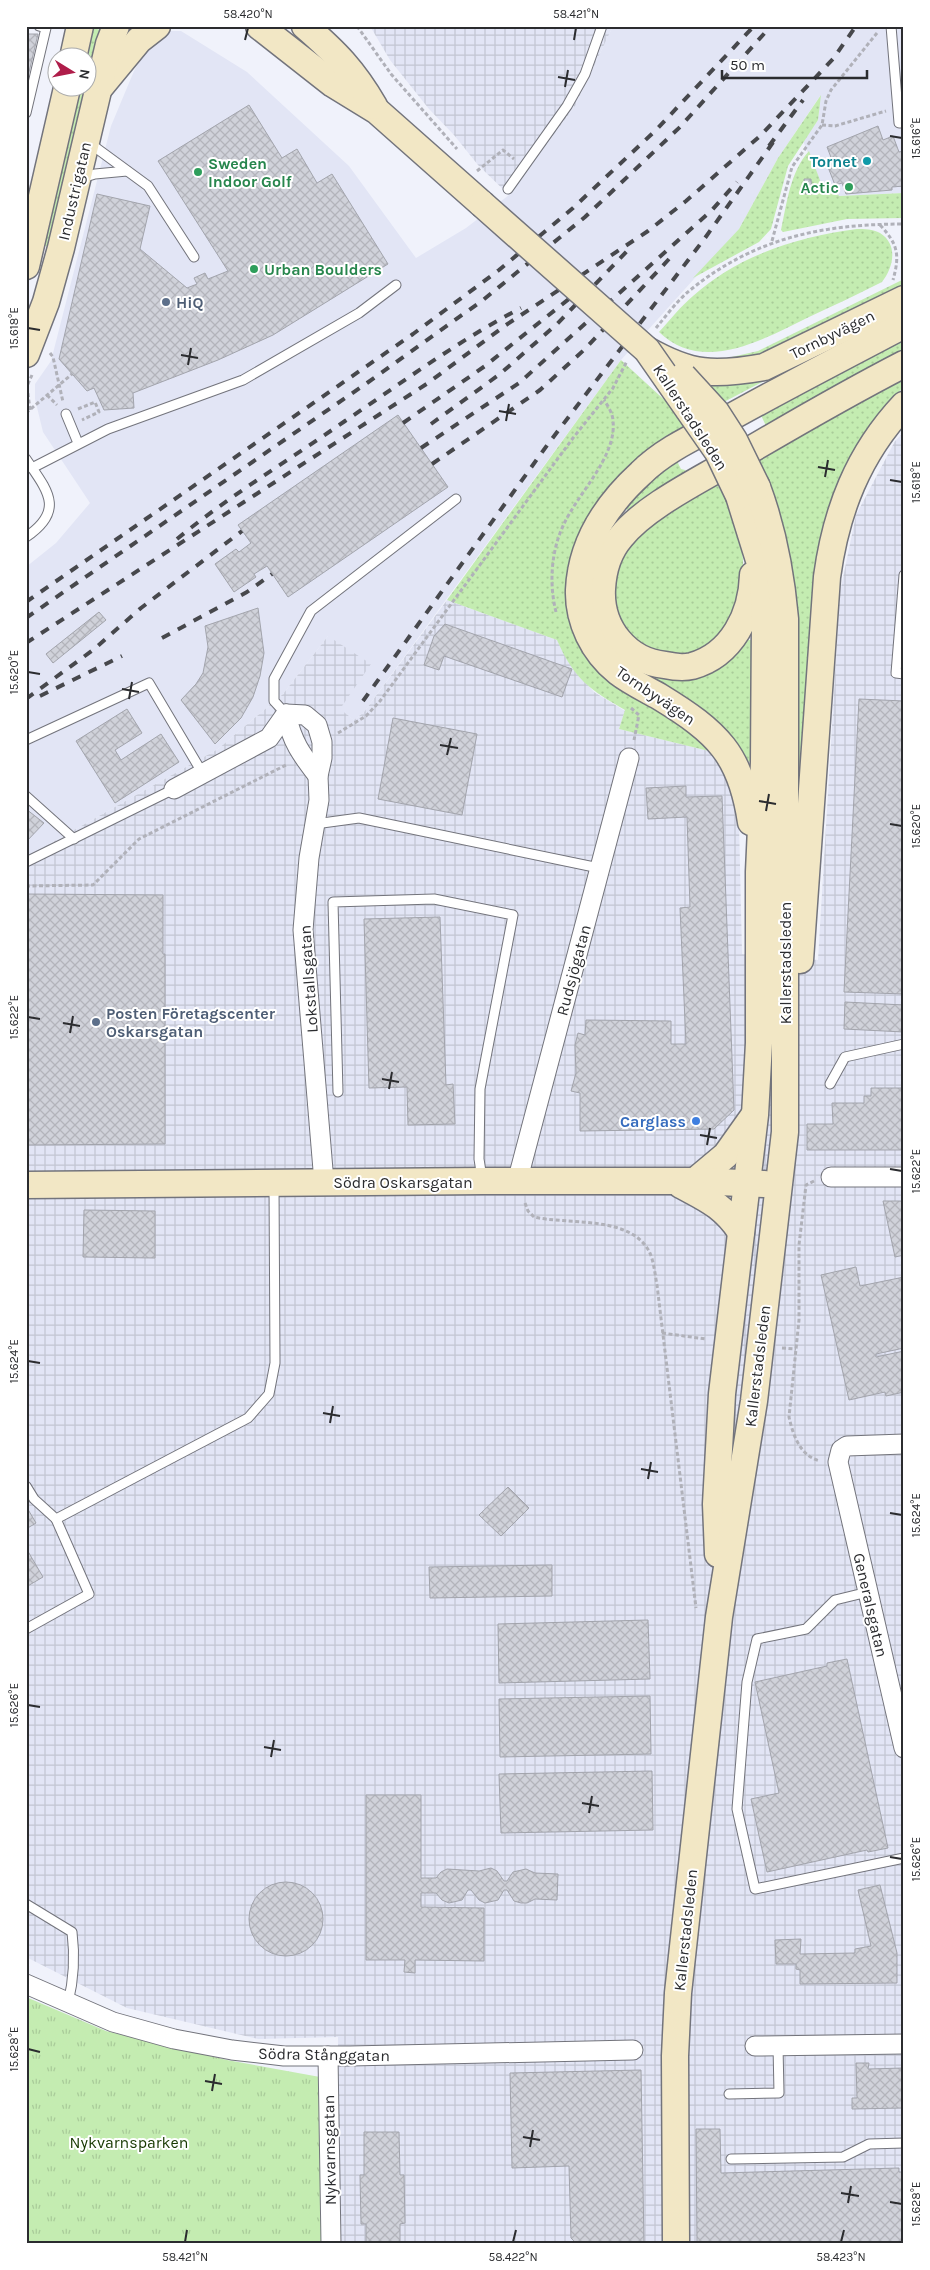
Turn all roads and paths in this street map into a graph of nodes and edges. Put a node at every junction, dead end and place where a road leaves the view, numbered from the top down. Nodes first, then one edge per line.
1 (39, 26) edge
2 (80, 26) edge
3 (116, 26) edge
4 (156, 26) edge
5 (239, 26) edge
6 (305, 26) edge
7 (357, 26) edge
8 (602, 26) edge
9 (882, 26) edge
10 (891, 26) edge
11 (266, 31) edge
12 (75, 48) edge
13 (99, 88) junction
14 (65, 98) edge
15 (898, 108) junction
16 (377, 111) junction
17 (26, 113) edge
18 (904, 123) edge
19 (822, 125) junction
20 (86, 140) junction
21 (458, 150) dead end
22 (503, 150) dead end
23 (470, 164) dead end
24 (127, 171) junction
25 (477, 171) junction
26 (483, 177) dead end
27 (77, 179) junction
28 (508, 189) dead end
29 (879, 224) junction
30 (904, 224) edge
31 (772, 242) junction
32 (194, 257) dead end
33 (26, 266) edge
34 (396, 285) dead end
35 (895, 285) edge
36 (904, 325) edge
37 (642, 347) junction
38 (26, 354) edge
39 (53, 357) dead end
40 (671, 364) junction
41 (904, 364) edge
42 (72, 374) dead end
43 (59, 384) junction
44 (62, 398) dead end
45 (904, 405) edge
46 (26, 412) edge
47 (66, 414) joint
48 (70, 424) junction
49 (78, 443) junction
50 (26, 459) edge
51 (32, 468) junction
52 (748, 491) junction
53 (456, 499) dead end
54 (750, 529) junction
55 (26, 537) edge
56 (904, 575) edge
57 (904, 674) edge
58 (286, 714) junction
59 (26, 740) edge
60 (322, 742) junction
61 (302, 755) junction
62 (629, 758) dead end
63 (203, 774) junction
64 (318, 776) junction
65 (174, 789) joint
66 (26, 796) edge
67 (315, 824) junction
68 (74, 839) junction
69 (26, 862) edge
70 (600, 868) junction
71 (759, 872) junction
72 (26, 886) edge
73 (904, 1044) edge
74 (830, 1084) dead end
75 (338, 1092) dead end
76 (755, 1114) junction
77 (785, 1132) junction
78 (831, 1177) joint
79 (904, 1177) edge
80 (483, 1181) junction
81 (684, 1181) junction
82 (324, 1182) junction
83 (521, 1182) junction
84 (274, 1183) junction
85 (747, 1184) junction
86 (26, 1185) edge
87 (780, 1185) junction
88 (741, 1232) junction
89 (662, 1333) junction
90 (708, 1340) dead end
91 (904, 1444) edge
92 (838, 1462) junction
93 (26, 1486) edge
94 (56, 1519) junction
95 (868, 1592) junction
96 (708, 1615) junction
97 (26, 1629) edge
98 (901, 1723) edge
99 (904, 1748) edge
100 (904, 1858) edge
101 (26, 1904) edge
102 (26, 1984) edge
103 (68, 2003) junction
104 (904, 2044) edge
105 (755, 2046) dead end
106 (778, 2046) junction
107 (633, 2050) dead end
108 (328, 2056) junction
109 (729, 2094) dead end
110 (904, 2143) edge
111 (731, 2159) dead end
112 (331, 2244) edge
113 (676, 2244) edge

1 - 17 lane
2 - 12 main road
3 - 13 main road, Industrigatan
4 - 13 main road
5 - 11 main road
6 - 16 main road, Kallerstadsleden
7 - 21 path
8 - 28 lane
9 - 19 path
10 - 15 lane
11 - 16 main road, Kallerstadsleden
13 - 20 main road, Industrigatan
14 - 33 main road, Industrigatan
15 - 18 lane
15 - 19 path
16 - 37 main road, Kallerstadsleden, bridge
19 - 31 path
20 - 24 lane
20 - 27 main road, Industrigatan
22 - 25 path
23 - 25 path
24 - 27 lane
24 - 32 lane
25 - 26 path
27 - 38 main road, Industrigatan
29 - 30 path
29 - 31 path
29 - 35 path
31 - 37 path
34 - 49 lane
35 - 40 main road, Tornbyvägen
36 - 71 main road, Tornbyvägen
37 - 40 main road, Kallerstadsleden
37 - 52 main road, Kallerstadsleden, bridge
37 - 60 path
39 - 43 path
40 - 52 main road, Kallerstadsleden, bridge
41 - 54 main road, Tornbyvägen
42 - 43 path
43 - 44 path
43 - 46 path
45 - 77 main road
47 - 48 lane
47 - 48 path
48 - 49 lane
49 - 51 lane
50 - 51 lane
51 - 55 lane
52 - 54 main road, Kallerstadsleden
52 - 77 main road, Kallerstadsleden
53 - 58 lane
54 - 71 main road, Kallerstadsleden
56 - 57 lane
58 - 60 street
58 - 61 street
58 - 63 street
59 - 63 lane
60 - 64 street, Lokstallsgatan
61 - 64 street
61 - 72 path
62 - 70 street, Rudsjögatan
63 - 65 street
64 - 67 street, Lokstallsgatan
65 - 68 lane
66 - 68 lane
67 - 70 lane
67 - 82 street, Lokstallsgatan
68 - 69 lane
70 - 83 street, Rudsjögatan
71 - 76 main road, Kallerstadsleden
73 - 74 lane
75 - 80 lane
76 - 81 main road
76 - 85 main road, Kallerstadsleden
77 - 87 main road, Kallerstadsleden
78 - 79 street
78 - 92 path
80 - 82 main road, Södra Oskarsgatan
80 - 83 main road, Södra Oskarsgatan
81 - 83 main road, Södra Oskarsgatan
81 - 85 main road, Södra Oskarsgatan
81 - 88 main road
82 - 84 main road, Södra Oskarsgatan
83 - 89 path
84 - 86 main road, Södra Oskarsgatan
84 - 94 lane
85 - 87 main road, Södra Oskarsgatan
85 - 88 main road, Kallerstadsleden
87 - 96 main road, Kallerstadsleden
88 - 96 main road, Kallerstadsleden
89 - 90 path
89 - 96 path
91 - 92 street
92 - 95 street, Generalsgatan
93 - 94 lane
94 - 97 lane
95 - 98 street, Generalsgatan
95 - 100 lane
96 - 113 main road, Kallerstadsleden
98 - 99 street, Generalsgatan
101 - 103 lane
102 - 103 street, Södra Stånggatan
103 - 108 street, Södra Stånggatan
104 - 106 street
105 - 106 street
106 - 109 lane
107 - 108 street, Södra Stånggatan
108 - 112 street, Nykvarnsgatan
110 - 111 lane

